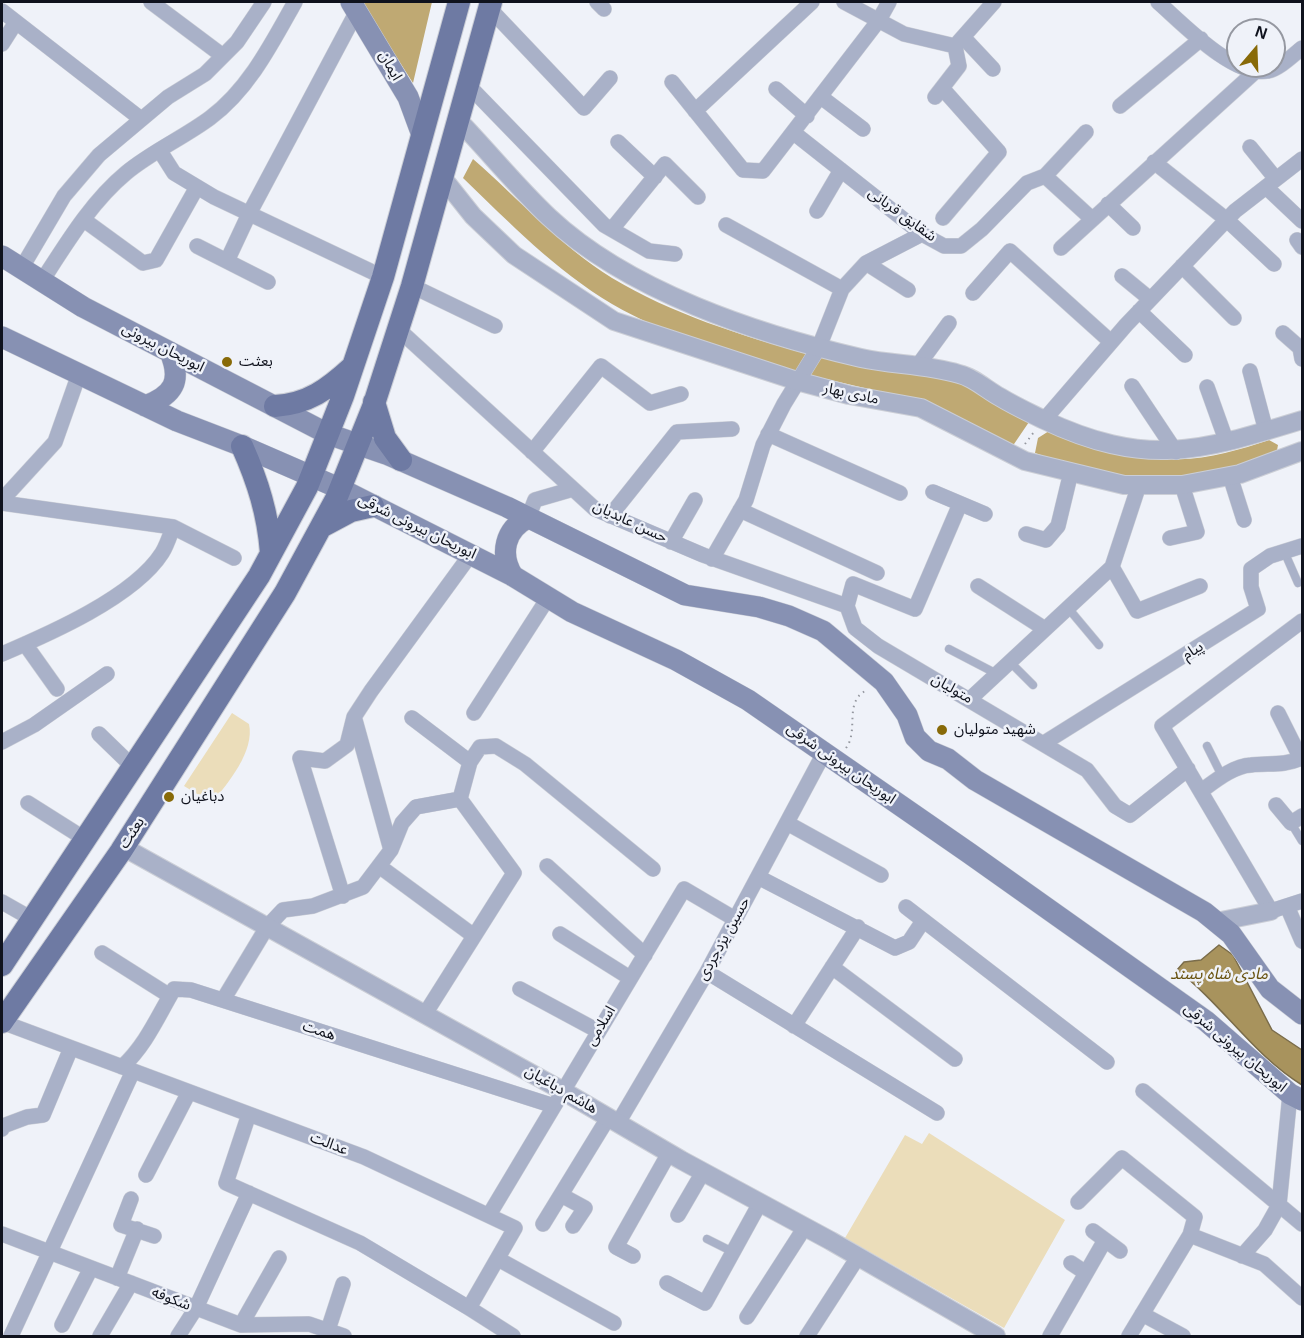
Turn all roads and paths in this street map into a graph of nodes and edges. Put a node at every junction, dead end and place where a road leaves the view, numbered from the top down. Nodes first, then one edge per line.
1 (151, 2) edge
2 (264, 2) edge
3 (295, 2) edge
4 (459, 2) edge
5 (812, 2) edge
6 (844, 2) edge
7 (889, 2) edge
8 (993, 2) edge
9 (1158, 2) edge
10 (490, 5) edge
11 (354, 6) edge
12 (2, 11) edge
13 (879, 20) junction
14 (16, 22) junction
15 (1201, 39) junction
16 (959, 41) junction
17 (2, 44) edge
18 (1302, 48) edge
19 (223, 56) junction
20 (1226, 58) edge
21 (1286, 59) edge
22 (993, 69) dead end
23 (610, 78) dead end
24 (1248, 78) edge
25 (672, 82) dead end
26 (468, 86) junction
27 (776, 89) dead end
28 (821, 98) junction
29 (1120, 106) dead end
30 (695, 111) junction
31 (807, 116) junction
32 (141, 119) junction
33 (458, 120) junction
34 (863, 129) dead end
35 (1086, 132) dead end
36 (794, 133) junction
37 (422, 135) junction
38 (618, 142) dead end
39 (1250, 147) dead end
40 (160, 151) junction
41 (1302, 159) edge
42 (1154, 162) junction
43 (841, 170) junction
44 (1045, 176) junction
45 (442, 177) junction
46 (655, 177) junction
47 (1271, 183) junction
48 (197, 187) junction
49 (698, 197) dead end
50 (1108, 204) junction
51 (818, 211) dead end
52 (249, 214) junction
53 (1231, 215) junction
54 (943, 218) dead end
55 (1092, 219) junction
56 (84, 220) junction
57 (1302, 220) edge
58 (726, 225) dead end
59 (1133, 228) dead end
60 (612, 229) junction
61 (922, 234) junction
62 (197, 246) dead end
63 (1061, 248) dead end
64 (675, 254) dead end
65 (2, 256) edge
66 (227, 261) junction
67 (866, 263) junction
68 (1274, 264) dead end
69 (1182, 266) junction
70 (21, 268) junction
71 (1122, 276) dead end
72 (383, 277) junction
73 (42, 281) junction
74 (268, 282) dead end
75 (412, 286) junction
76 (842, 289) junction
77 (908, 290) dead end
78 (974, 293) dead end
79 (1150, 299) junction
80 (1139, 311) junction
81 (1234, 318) dead end
82 (949, 322) dead end
83 (495, 326) dead end
84 (398, 329) junction
85 (1283, 333) dead end
86 (2, 337) edge
87 (1111, 342) junction
88 (819, 347) junction
89 (170, 352) junction
90 (1185, 355) dead end
91 (1302, 359) edge
92 (919, 364) junction
93 (353, 366) junction
94 (1250, 371) dead end
95 (79, 374) junction
96 (797, 381) junction
97 (1132, 386) dead end
98 (1207, 387) dead end
99 (681, 394) dead end
100 (374, 402) junction
101 (145, 406) junction
102 (275, 406) junction
103 (1044, 420) junction
104 (1302, 420) edge
105 (732, 429) dead end
106 (1266, 431) junction
107 (328, 434) junction
108 (768, 434) junction
109 (1227, 443) junction
110 (242, 446) junction
111 (357, 446) junction
112 (1302, 451) edge
113 (532, 452) junction
114 (1176, 452) junction
115 (1017, 457) junction
116 (401, 460) junction
117 (1071, 472) junction
118 (311, 476) junction
119 (1230, 476) junction
120 (1139, 485) junction
121 (1182, 485) junction
122 (340, 489) junction
123 (573, 489) junction
124 (933, 492) dead end
125 (900, 493) dead end
126 (695, 500) dead end
127 (2, 501) edge
128 (960, 504) junction
129 (373, 506) junction
130 (740, 510) junction
131 (985, 514) dead end
132 (610, 516) junction
133 (528, 518) junction
134 (1244, 520) dead end
135 (173, 527) junction
136 (321, 527) junction
137 (1026, 534) dead end
138 (1170, 538) dead end
139 (671, 542) junction
140 (1302, 546) edge
141 (1284, 551) junction
142 (271, 553) junction
143 (471, 554) junction
144 (234, 558) dead end
145 (712, 559) junction
146 (1113, 567) junction
147 (876, 573) dead end
148 (513, 576) junction
149 (1298, 583) dead end
150 (978, 586) dead end
151 (1200, 586) dead end
152 (548, 598) junction
153 (847, 606) junction
154 (1068, 608) junction
155 (1302, 621) edge
156 (855, 628) junction
157 (1045, 629) junction
158 (25, 644) junction
159 (1099, 645) dead end
160 (841, 649) junction
161 (950, 649) dead end
162 (2, 654) edge
163 (1010, 662) junction
164 (107, 674) dead end
165 (997, 674) junction
166 (884, 682) junction
167 (1033, 685) dead end
168 (57, 689) dead end
169 (970, 699) junction
170 (474, 713) dead end
171 (1278, 713) dead end
172 (354, 717) junction
173 (412, 718) dead end
174 (99, 734) dead end
175 (2, 742) edge
176 (1044, 743) junction
177 (1207, 746) dead end
178 (831, 757) junction
179 (1302, 759) edge
180 (470, 762) junction
181 (133, 767) junction
182 (1188, 769) junction
183 (1222, 776) junction
184 (1201, 791) junction
185 (460, 798) junction
186 (28, 803) dead end
187 (1276, 805) dead end
188 (1297, 820) edge
189 (787, 823) junction
190 (85, 839) junction
191 (1302, 841) edge
192 (123, 847) junction
193 (391, 850) junction
194 (379, 866) junction
195 (547, 866) dead end
196 (653, 869) dead end
197 (881, 875) dead end
198 (758, 877) junction
199 (343, 896) junction
200 (1302, 901) edge
201 (2, 902) edge
202 (906, 907) dead end
203 (1279, 909) junction
204 (32, 919) junction
205 (735, 919) junction
206 (923, 921) junction
207 (1216, 922) junction
208 (267, 927) junction
209 (858, 927) junction
210 (560, 934) dead end
211 (474, 936) junction
212 (1302, 942) edge
213 (102, 953) dead end
214 (645, 955) junction
215 (2, 966) edge
216 (832, 967) junction
217 (707, 972) junction
218 (630, 978) junction
219 (520, 989) dead end
220 (170, 996) junction
221 (223, 1000) junction
222 (1302, 1013) edge
223 (425, 1014) junction
224 (2, 1022) edge
225 (794, 1026) junction
226 (598, 1031) junction
227 (71, 1048) junction
228 (955, 1059) dead end
229 (1107, 1062) dead end
230 (128, 1069) junction
231 (1143, 1091) dead end
232 (189, 1092) junction
233 (1296, 1097) edge
234 (558, 1098) junction
235 (937, 1113) dead end
236 (249, 1114) junction
237 (613, 1120) junction
238 (2, 1129) edge
239 (669, 1153) junction
240 (703, 1172) junction
241 (146, 1175) dead end
242 (249, 1193) junction
243 (561, 1195) junction
244 (131, 1200) dead end
245 (1078, 1202) dead end
246 (760, 1203) junction
247 (1279, 1205) junction
248 (489, 1215) junction
249 (678, 1215) dead end
250 (543, 1224) dead end
251 (1302, 1224) edge
252 (573, 1226) dead end
253 (805, 1227) junction
254 (137, 1229) junction
255 (2, 1234) edge
256 (1190, 1235) junction
257 (154, 1236) dead end
258 (707, 1239) dead end
259 (1120, 1251) dead end
260 (733, 1252) junction
261 (50, 1253) junction
262 (633, 1256) dead end
263 (1242, 1256) junction
264 (858, 1257) junction
265 (279, 1258) dead end
266 (498, 1259) junction
267 (1071, 1263) dead end
268 (91, 1268) junction
269 (1086, 1273) junction
270 (124, 1281) junction
271 (667, 1283) dead end
272 (343, 1284) dead end
273 (1302, 1299) edge
274 (196, 1308) junction
275 (469, 1308) junction
276 (1142, 1314) junction
277 (747, 1317) dead end
278 (614, 1323) dead end
279 (62, 1325) dead end
280 (242, 1325) junction
281 (328, 1330) junction
282 (11, 1336) edge
283 (100, 1336) edge
284 (178, 1336) edge
285 (254, 1336) edge
286 (344, 1336) edge
287 (513, 1336) edge
288 (807, 1336) edge
289 (994, 1336) edge
290 (1050, 1336) edge
291 (1129, 1336) edge
292 (1183, 1336) edge

1 - 19 street
2 - 19 street
3 - 40 street
4 - 37 main road
5 - 30 street
6 - 13 street
7 - 13 street
8 - 16 street
9 - 15 street
10 - 23 street
10 - 26 main road, بعثت
11 - 37 main road, ایمان
11 - 52 street
12 - 14 street
13 - 16 street
13 - 28 street
14 - 17 street
14 - 32 street
15 - 20 street
15 - 29 street
16 - 22 street
16 - 54 street
18 - 21 street
19 - 32 street
24 - 42 street
25 - 30 street
26 - 33 main road, بعثت
26 - 60 street
27 - 31 street
28 - 31 street
28 - 34 street
30 - 36 street
31 - 36 street
32 - 70 street
33 - 45 main road, بعثت
33 - 88 street
35 - 44 street, شقایق قربانی
36 - 43 street, شقایق قربانی
37 - 72 main road
38 - 46 street
39 - 47 street
40 - 48 street
40 - 56 street
41 - 47 street
42 - 50 street
42 - 53 street
43 - 51 street
43 - 61 street, شقایق قربانی
44 - 55 street
44 - 61 street, شقایق قربانی
45 - 75 main road, بعثت
45 - 96 street, مادی بهار
46 - 49 street
46 - 60 street
47 - 53 street
47 - 57 street
48 - 52 street
48 - 56 street
50 - 55 street
50 - 59 street
52 - 66 street
52 - 72 street
53 - 68 street
53 - 69 street
55 - 63 street
56 - 73 street
58 - 76 street
60 - 64 street
61 - 67 street
62 - 66 street
65 - 70 main road, ابوریحان بیرونی
66 - 74 street
67 - 76 street
67 - 77 street
69 - 79 street
69 - 81 street
70 - 73 main road, ابوریحان بیرونی
71 - 79 street
72 - 93 main road
73 - 89 main road, ابوریحان بیرونی
75 - 83 street
75 - 84 main road, بعثت
76 - 88 street
78 - 87 street
79 - 80 street
80 - 87 street
80 - 90 street
82 - 92 street
84 - 100 main road, بعثت
84 - 113 street, حسن عابدیان
85 - 91 street
86 - 95 main road
87 - 103 street
88 - 92 street
88 - 96 street
89 - 101 main road
89 - 102 main road, ابوریحان بیرونی
92 - 103 street
93 - 102 main road
93 - 107 main road
94 - 106 street
95 - 101 main road
95 - 127 street
96 - 108 street
96 - 115 street, مادی بهار
97 - 114 street
98 - 109 street
99 - 113 street
100 - 111 main road, بعثت
100 - 116 main road
101 - 110 main road
102 - 107 main road, ابوریحان بیرونی
103 - 114 street
103 - 115 path
104 - 106 street
105 - 132 street
106 - 109 street
107 - 111 main road, ابوریحان بیرونی
107 - 118 main road
108 - 125 street
108 - 130 street
109 - 114 street
110 - 118 main road
110 - 142 main road
111 - 116 main road
111 - 122 main road, بعثت
112 - 119 street, مادی بهار
113 - 123 street, حسن عابدیان
115 - 117 street, مادی بهار
116 - 133 main road
117 - 120 street, مادی بهار
117 - 137 street
118 - 122 main road, ابوریحان بیرونی شرقی
118 - 142 main road
119 - 121 street, مادی بهار
119 - 134 street
120 - 121 street, مادی بهار
120 - 146 street
121 - 138 street
122 - 129 main road, ابوریحان بیرونی شرقی
122 - 136 main road, بعثت
123 - 132 street, حسن عابدیان
123 - 133 street
124 - 128 street
126 - 139 street
127 - 135 street
128 - 131 street
128 - 153 street
129 - 136 main road
129 - 143 main road, ابوریحان بیرونی شرقی
130 - 145 street
130 - 147 street
132 - 139 street, حسن عابدیان
133 - 148 main road
133 - 160 main road
135 - 144 street
135 - 158 street
136 - 192 main road, بعثت
139 - 145 street, حسن عابدیان
140 - 141 street, پیام
141 - 149 lane
141 - 176 street, پیام
142 - 181 main road
143 - 148 main road, ابوریحان بیرونی شرقی
143 - 172 street
145 - 153 street, حسن عابدیان
146 - 151 street
146 - 154 street
148 - 152 main road, ابوریحان بیرونی شرقی
150 - 157 street
152 - 170 street
152 - 178 main road, ابوریحان بیرونی شرقی
153 - 156 street
154 - 157 street
154 - 159 lane
155 - 182 street
156 - 160 street
156 - 169 street, متولیان
157 - 163 street
158 - 162 street
158 - 168 street
160 - 166 main road
161 - 165 lane
163 - 165 street
163 - 167 lane
164 - 175 street
165 - 169 street
166 - 178 path
166 - 207 main road
169 - 176 street, متولیان
171 - 179 street
172 - 193 street
172 - 199 street
173 - 180 street
174 - 181 street
176 - 182 street, متولیان
177 - 183 lane
178 - 189 street, حسین یزدجردی
178 - 233 main road, ابوریحان بیرونی شرقی
179 - 183 street
180 - 185 street
180 - 196 street
181 - 190 main road
182 - 184 street
183 - 184 street
184 - 203 street
185 - 193 street
185 - 211 street
186 - 190 street
187 - 188 street
188 - 191 lane
189 - 197 street
189 - 198 street, حسین یزدجردی
190 - 204 main road
192 - 208 street, هاشم دباغیان
192 - 224 main road, بعثت
193 - 194 street
194 - 199 street
194 - 211 street
195 - 214 street
198 - 205 street, حسین یزدجردی
198 - 209 street
199 - 208 street
200 - 203 street
201 - 204 street
202 - 206 street
203 - 207 street
203 - 212 street
204 - 215 main road
205 - 214 street, اسلامی
205 - 217 street, حسین یزدجردی
206 - 209 street
206 - 229 street
207 - 222 main road
208 - 221 street
208 - 223 street, هاشم دباغیان
209 - 216 street
210 - 218 street
211 - 223 street
213 - 220 street
214 - 218 street, اسلامی
216 - 225 street
216 - 228 street
217 - 225 street
217 - 237 street, حسین یزدجردی
218 - 226 street, اسلامی
219 - 226 street
220 - 221 street, همت
220 - 230 street
221 - 234 street, همت
223 - 234 street, هاشم دباغیان
224 - 227 street, عدالت
225 - 235 street
226 - 234 street, اسلامی
227 - 230 street, عدالت
227 - 238 street
230 - 232 street, عدالت
230 - 261 street
231 - 247 street
232 - 236 street, عدالت
232 - 241 street
233 - 247 street
234 - 237 street, هاشم دباغیان
234 - 248 street, اسلامی
236 - 242 street
236 - 248 street, عدالت
237 - 239 street, هاشم دباغیان
237 - 243 street, حسین یزدجردی
239 - 240 street, هاشم دباغیان
239 - 262 street
240 - 246 street, هاشم دباغیان
240 - 249 street
242 - 274 street
242 - 275 street
243 - 250 street, حسین یزدجردی
243 - 252 street
244 - 254 street
245 - 256 street
246 - 253 street, هاشم دباغیان
246 - 260 street
247 - 251 street
247 - 263 street
248 - 266 street, عدالت
253 - 264 street, هاشم دباغیان
253 - 277 street
254 - 257 street
254 - 270 street
255 - 261 street, شکوفه
256 - 263 street
256 - 276 street
258 - 260 lane
259 - 269 street
260 - 271 street
261 - 268 street, شکوفه
261 - 282 street
263 - 273 street
264 - 288 street
264 - 289 street, هاشم دباغیان
265 - 280 street
266 - 275 street, عدالت
266 - 278 street
267 - 269 street
268 - 270 street, شکوفه
268 - 279 street
269 - 290 street
270 - 274 street, شکوفه
270 - 283 street
272 - 281 street
274 - 280 street, شکوفه
274 - 284 street
275 - 287 street
276 - 291 street
276 - 292 street
280 - 281 street, شکوفه
280 - 285 street
281 - 286 street, شکوفه

